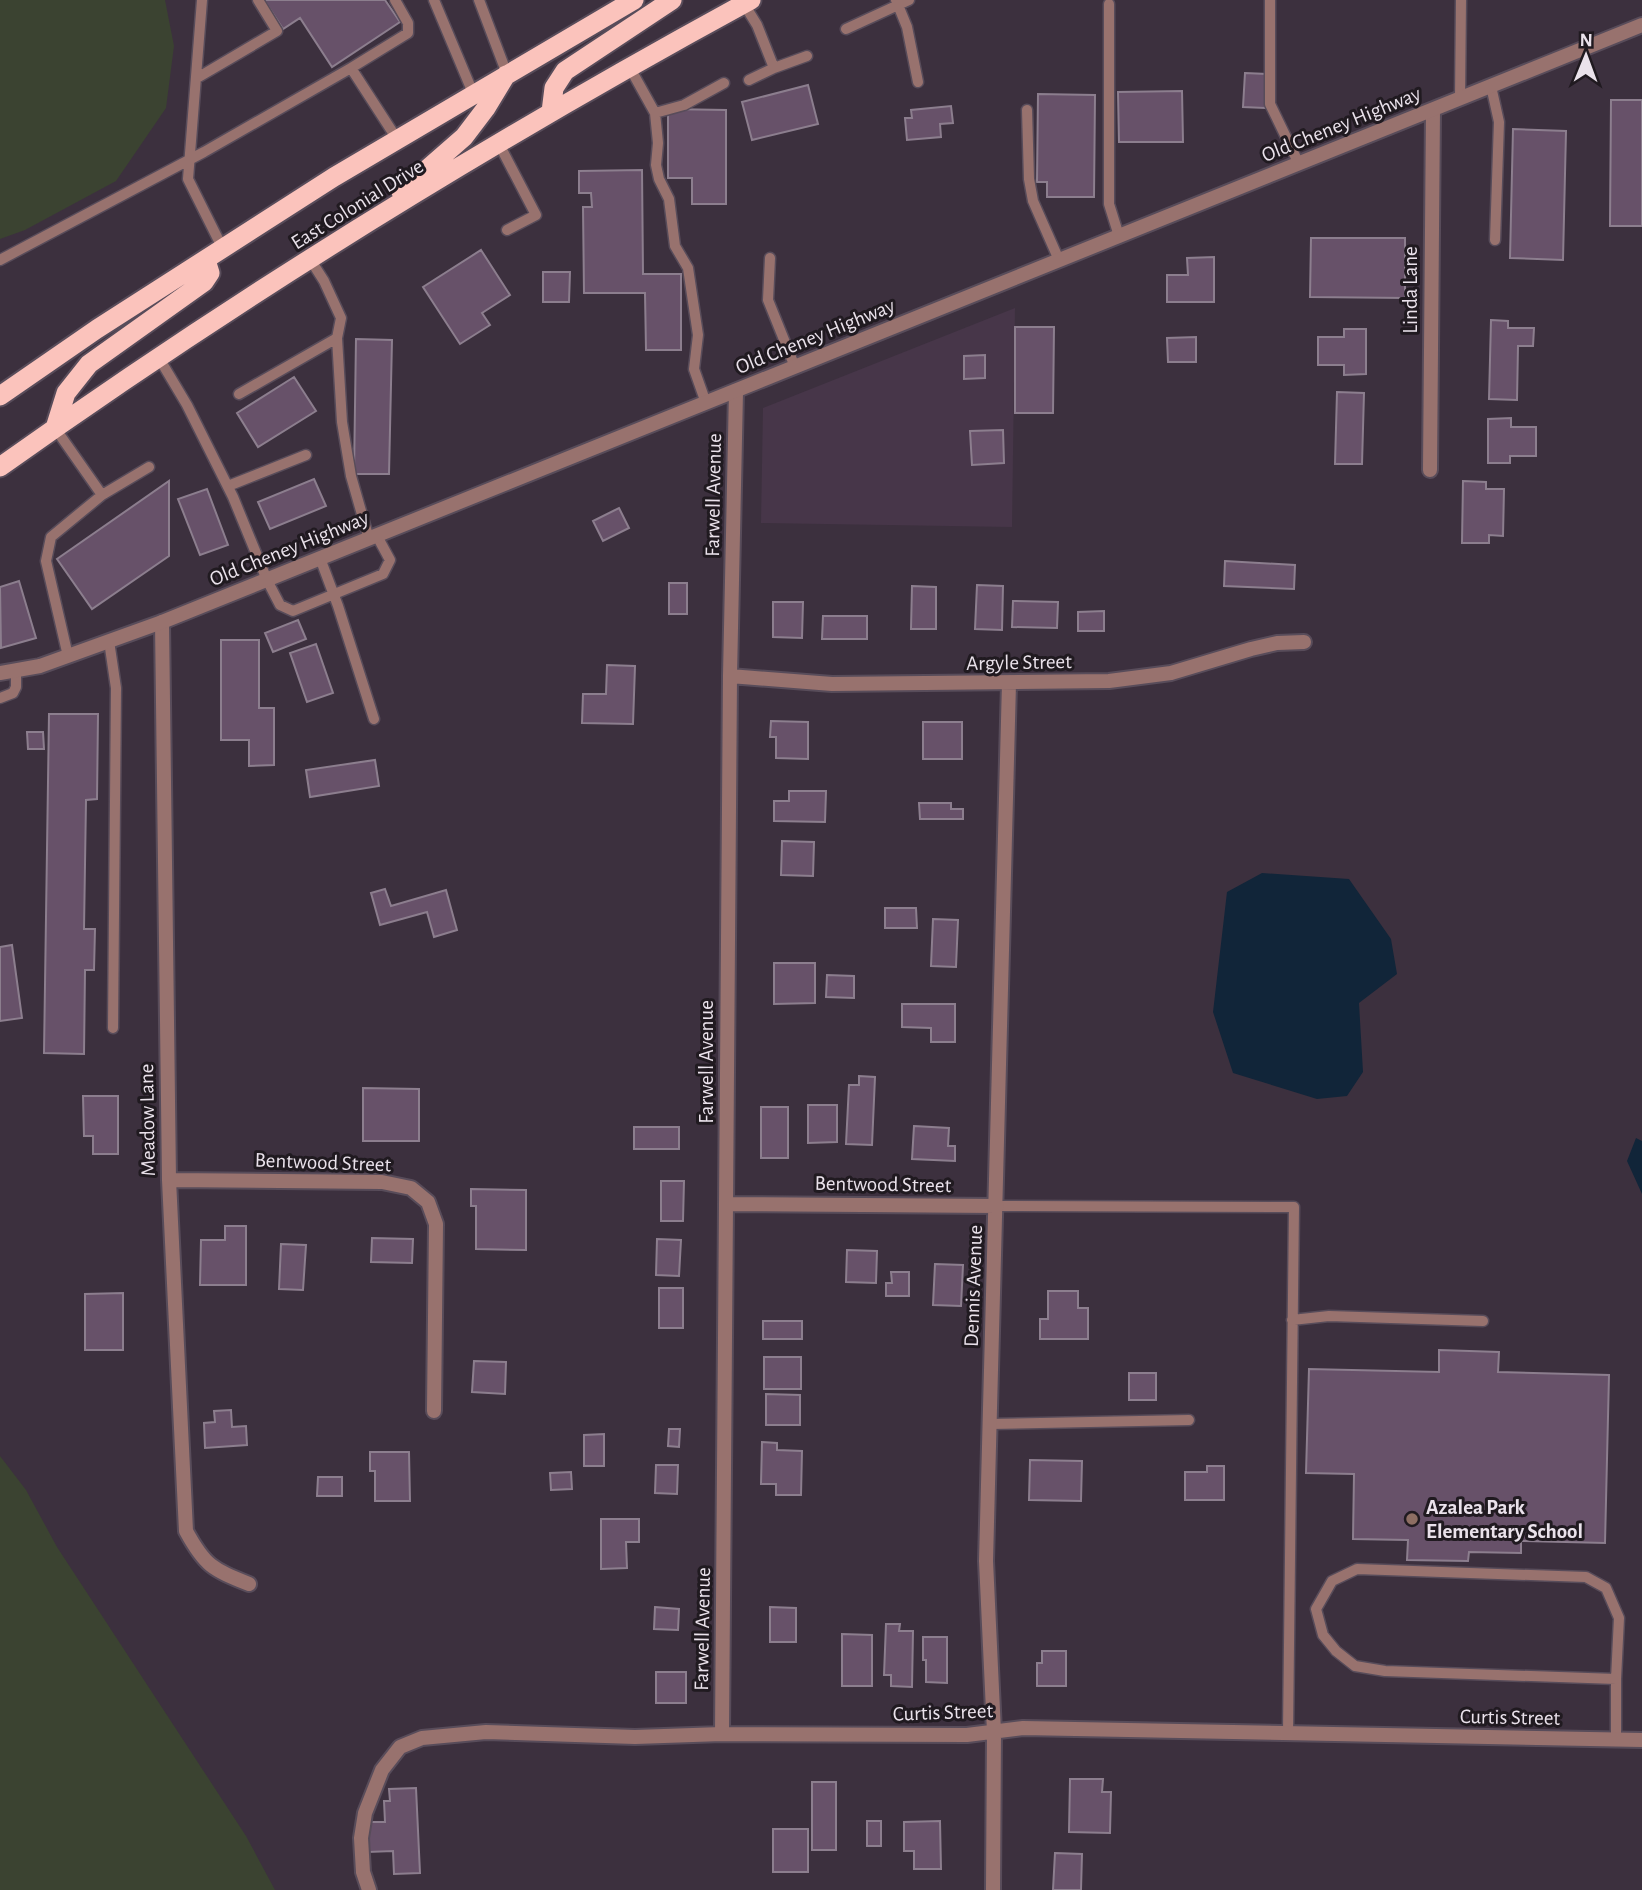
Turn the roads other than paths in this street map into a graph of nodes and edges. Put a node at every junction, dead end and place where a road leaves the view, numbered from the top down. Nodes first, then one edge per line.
1 (202, 0) edge
2 (258, 0) edge
3 (395, 0) edge
4 (434, 0) edge
5 (479, 0) edge
6 (634, 0) edge
7 (672, 0) edge
8 (909, 0) edge
9 (1270, 0) edge
10 (1461, 0) edge
11 (747, 2) edge
12 (897, 2) edge
13 (1109, 4) dead end
14 (1642, 26) edge
15 (846, 29) dead end
16 (807, 57) dead end
17 (351, 68) junction
18 (630, 68) junction
19 (774, 68) junction
20 (507, 74) junction
21 (197, 78) junction
22 (749, 80) dead end
23 (918, 82) dead end
24 (724, 83) dead end
25 (1491, 86) junction
26 (473, 93) junction
27 (1460, 99) junction
28 (1027, 110) dead end
29 (1433, 110) junction
30 (551, 112) junction
31 (656, 113) junction
32 (397, 139) junction
33 (499, 144) junction
34 (188, 160) junction
35 (1299, 164) junction
36 (360, 227) junction
37 (507, 230) dead end
38 (1119, 236) junction
39 (1495, 240) dead end
40 (223, 249) junction
41 (770, 258) dead end
42 (310, 259) junction
43 (0, 260) edge
44 (206, 260) junction
45 (1059, 260) junction
46 (337, 338) junction
47 (159, 358) junction
48 (795, 367) junction
49 (736, 391) junction
50 (239, 394) dead end
51 (0, 396) edge
52 (706, 403) junction
53 (55, 428) junction
54 (306, 455) dead end
55 (0, 467) edge
56 (149, 467) dead end
57 (1430, 470) dead end
58 (228, 486) junction
59 (102, 495) junction
60 (373, 537) junction
61 (320, 558) junction
62 (267, 580) junction
63 (334, 595) junction
64 (162, 622) junction
65 (108, 642) junction
66 (1304, 642) dead end
67 (68, 656) junction
68 (16, 670) junction
69 (0, 673) edge
70 (730, 676) junction
71 (1009, 683) junction
72 (0, 698) edge
73 (374, 719) dead end
74 (113, 1028) dead end
75 (169, 1180) junction
76 (726, 1203) junction
77 (997, 1206) junction
78 (1292, 1320) junction
79 (1483, 1321) dead end
80 (433, 1411) dead end
81 (1189, 1420) dead end
82 (990, 1424) junction
83 (249, 1584) dead end
84 (1616, 1679) junction
85 (994, 1732) junction
86 (1288, 1733) junction
87 (722, 1734) junction
88 (1616, 1740) junction
89 (1642, 1740) edge
90 (369, 1890) edge
91 (993, 1890) edge

1 - 21 lane
2 - 21 lane
3 - 17 lane
4 - 26 lane
5 - 20 lane
6 - 20 highway, East Colonial Drive
7 - 30 highway
8 - 12 lane
9 - 35 lane
10 - 27 lane
11 - 18 highway, East Colonial Drive
11 - 19 lane
12 - 15 lane
12 - 23 lane
13 - 38 lane
14 - 25 street, Old Cheney Highway
16 - 19 lane
17 - 32 lane
17 - 34 lane
18 - 30 highway, East Colonial Drive
18 - 31 lane
19 - 22 lane
20 - 26 highway, East Colonial Drive
20 - 36 highway
21 - 34 lane
24 - 31 lane
25 - 27 street, Old Cheney Highway
25 - 39 lane
26 - 32 highway, East Colonial Drive
27 - 29 street, Old Cheney Highway
28 - 45 lane
29 - 35 street, Old Cheney Highway
29 - 57 street, Linda Lane
30 - 33 highway, East Colonial Drive
31 - 52 lane
32 - 40 highway, East Colonial Drive
33 - 36 highway, East Colonial Drive
33 - 37 lane
34 - 40 lane
34 - 43 lane
35 - 38 street, Old Cheney Highway
36 - 42 highway, East Colonial Drive
38 - 45 street, Old Cheney Highway
40 - 44 highway, East Colonial Drive
41 - 48 lane
42 - 46 lane
42 - 47 highway, East Colonial Drive
44 - 51 highway, East Colonial Drive
44 - 53 highway
45 - 48 street, Old Cheney Highway
46 - 50 lane
46 - 60 lane
47 - 53 highway, East Colonial Drive
47 - 58 lane
48 - 49 street, Old Cheney Highway
49 - 52 street, Old Cheney Highway
49 - 70 street, Farwell Avenue
52 - 60 street, Old Cheney Highway
53 - 55 highway, East Colonial Drive
53 - 59 lane
54 - 58 lane
56 - 59 lane
58 - 62 lane
59 - 67 lane
60 - 61 street, Old Cheney Highway
60 - 63 lane
61 - 62 street, Old Cheney Highway
61 - 63 lane
62 - 63 lane
62 - 64 street, Old Cheney Highway
63 - 73 lane
64 - 65 street, Old Cheney Highway
64 - 75 street, Meadow Lane
65 - 67 street, Old Cheney Highway
65 - 74 lane
66 - 71 street, Argyle Street
67 - 68 street, Old Cheney Highway
68 - 69 street, Old Cheney Highway
68 - 72 lane
70 - 71 street, Argyle Street
70 - 76 street, Farwell Avenue
71 - 77 street, Dennis Avenue
75 - 80 street, Bentwood Street
75 - 83 street, Meadow Lane
76 - 77 street, Bentwood Street
76 - 87 street, Farwell Avenue
77 - 78 lane
77 - 82 street, Dennis Avenue
78 - 79 lane
78 - 86 lane
81 - 82 lane
82 - 85 street, Dennis Avenue
84 - 84 lane
84 - 88 lane
85 - 86 street, Curtis Street
85 - 87 street, Curtis Street
85 - 91 street, Dennis Avenue
86 - 88 street, Curtis Street
87 - 90 street, Curtis Street
88 - 89 street, Curtis Street

